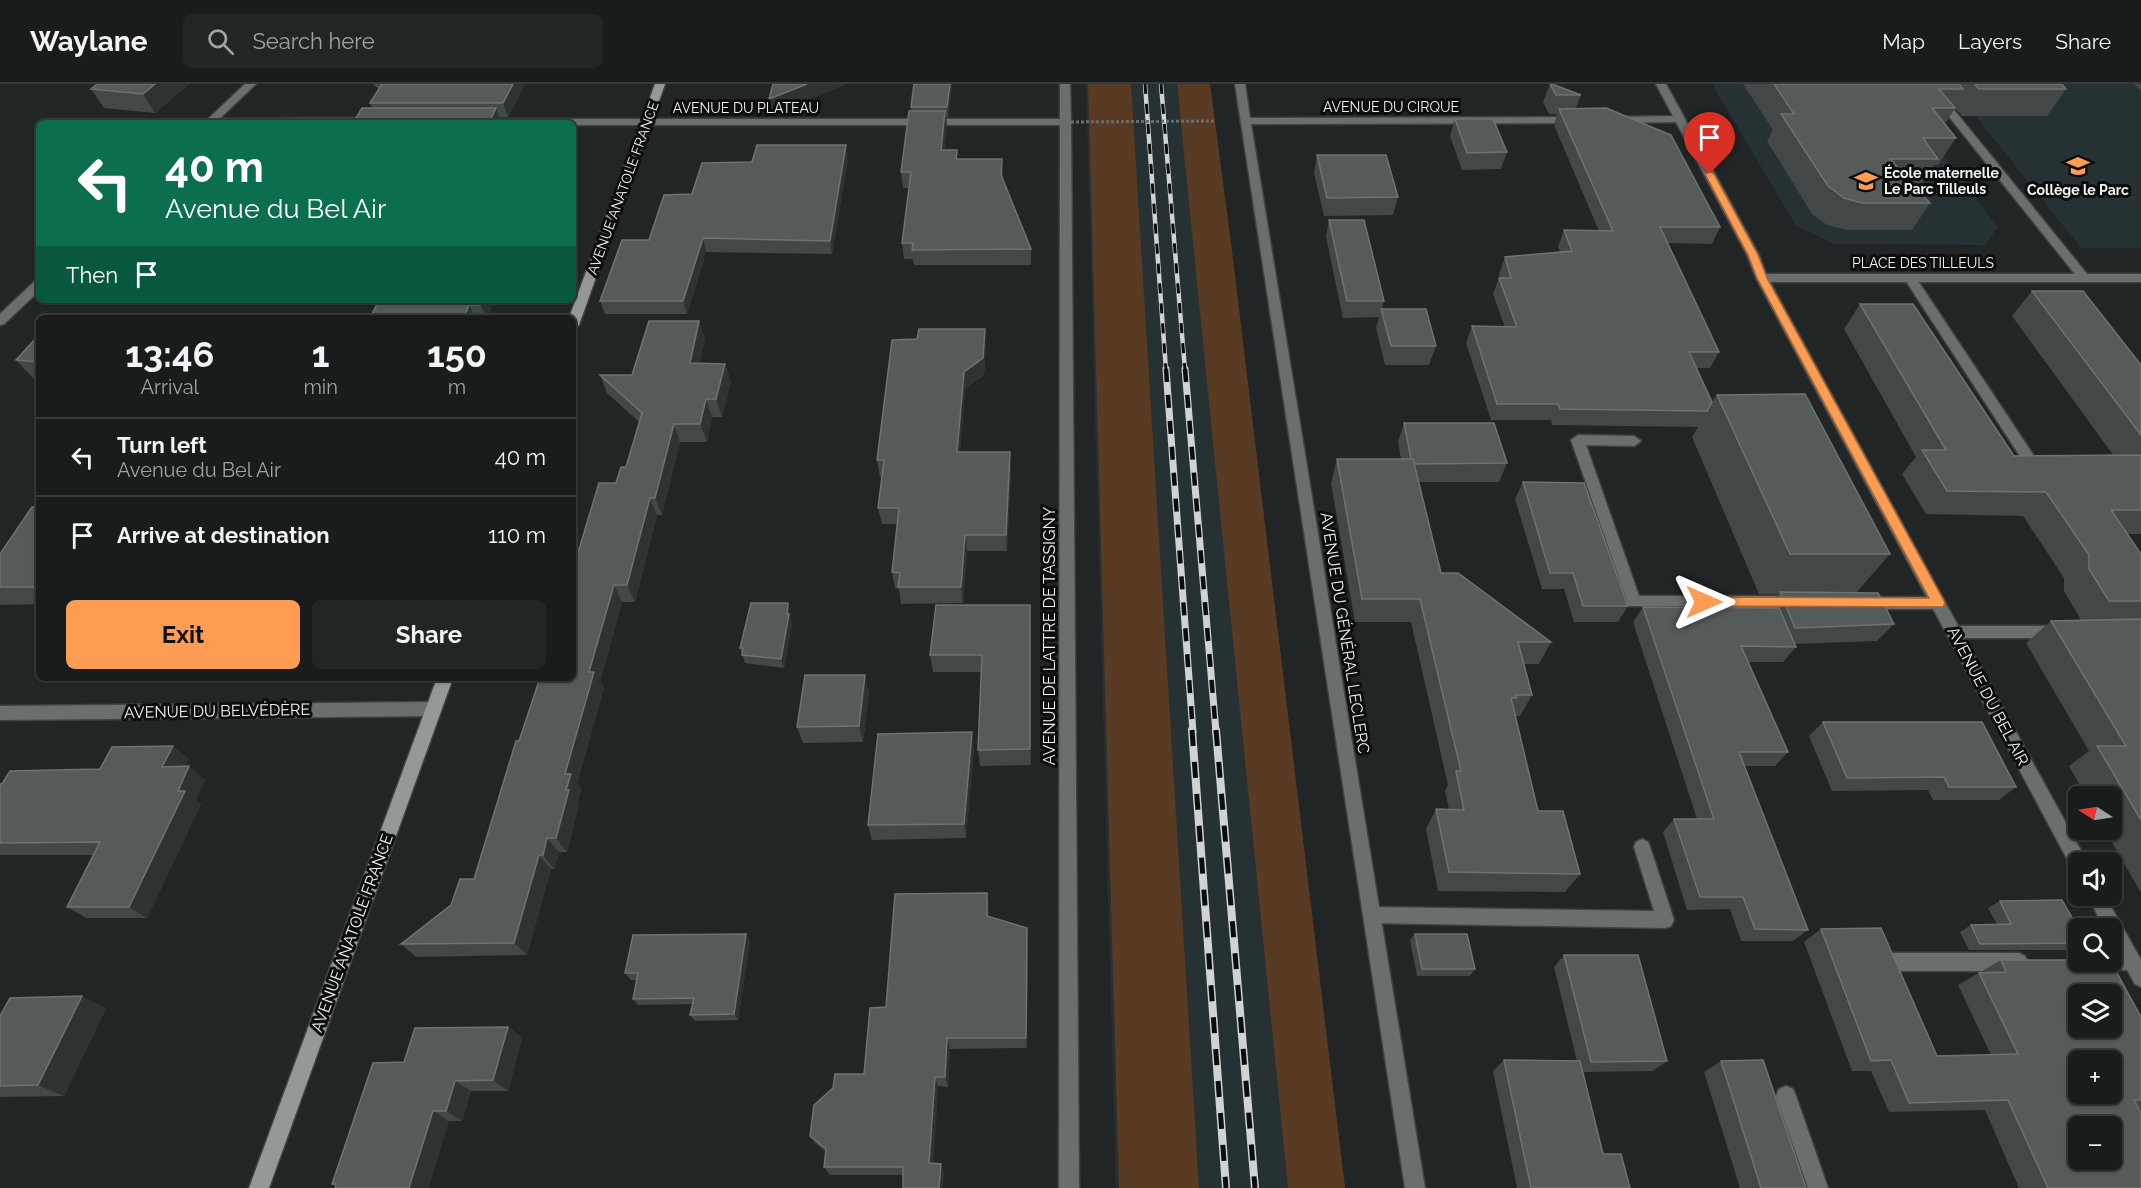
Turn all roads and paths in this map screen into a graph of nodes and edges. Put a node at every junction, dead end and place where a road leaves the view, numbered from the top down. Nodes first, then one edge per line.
1 (251, 84) edge
2 (660, 84) edge
3 (1065, 84) edge
4 (1240, 84) edge
5 (1661, 84) edge
6 (1928, 84) edge
7 (1680, 119) junction
8 (211, 120) edge
9 (1582, 120) edge
10 (1605, 120) edge
11 (1216, 121) dead end
12 (1246, 121) junction
13 (576, 122) edge
14 (647, 122) junction
15 (1066, 122) junction
16 (1762, 278) junction
17 (1910, 278) junction
18 (2084, 278) junction
19 (2141, 278) edge
20 (36, 287) edge
21 (576, 317) edge
22 (0, 321) edge
23 (1634, 441) dead end
24 (2058, 467) edge
25 (1809, 602) edge
26 (1845, 603) edge
27 (1938, 603) junction
28 (1954, 632) junction
29 (2071, 632) edge
30 (444, 681) edge
31 (433, 709) junction
32 (0, 713) edge
33 (1642, 848) dead end
34 (2073, 852) edge
35 (2102, 906) edge
36 (1371, 915) junction
37 (2122, 961) edge
38 (2132, 961) junction
39 (1890, 962) edge
40 (2032, 962) edge
41 (2141, 978) edge
42 (1786, 1096) dead end
43 (259, 1188) edge
44 (1069, 1188) edge
45 (1415, 1188) edge
46 (1818, 1188) edge

1 - 8 street
2 - 14 street, AVENUE ANATOLE FRANCE
3 - 15 street, AVENUE DE LATTRE DE TASSIGNY
4 - 12 street, AVENUE DU GÉNÉRAL LECLERC
5 - 7 street, AVENUE DU BEL AIR
6 - 18 street
7 - 10 street
7 - 16 street, AVENUE DU BEL AIR
9 - 12 street, AVENUE DU CIRQUE
11 - 15 path, bridge
12 - 36 street, AVENUE DU GÉNÉRAL LECLERC
13 - 14 street, AVENUE DU PLATEAU
14 - 15 street, AVENUE DU PLATEAU
14 - 21 street, AVENUE ANATOLE FRANCE
15 - 44 street, AVENUE DE LATTRE DE TASSIGNY
16 - 17 street, PLACE DES TILLEULS
16 - 27 street, AVENUE DU BEL AIR
17 - 18 street, PLACE DES TILLEULS
17 - 24 street
18 - 19 street, PLACE DES TILLEULS
20 - 22 street
23 - 25 street
26 - 27 street
27 - 28 street, AVENUE DU BEL AIR
28 - 29 street
28 - 34 street, AVENUE DU BEL AIR
30 - 31 street, AVENUE ANATOLE FRANCE
31 - 32 street, AVENUE DU BELVÉDÈRE
31 - 43 street, AVENUE ANATOLE FRANCE
33 - 36 street
35 - 38 street
36 - 45 street, AVENUE DU GÉNÉRAL LECLERC
37 - 38 street
38 - 41 street
39 - 40 street
42 - 46 street

